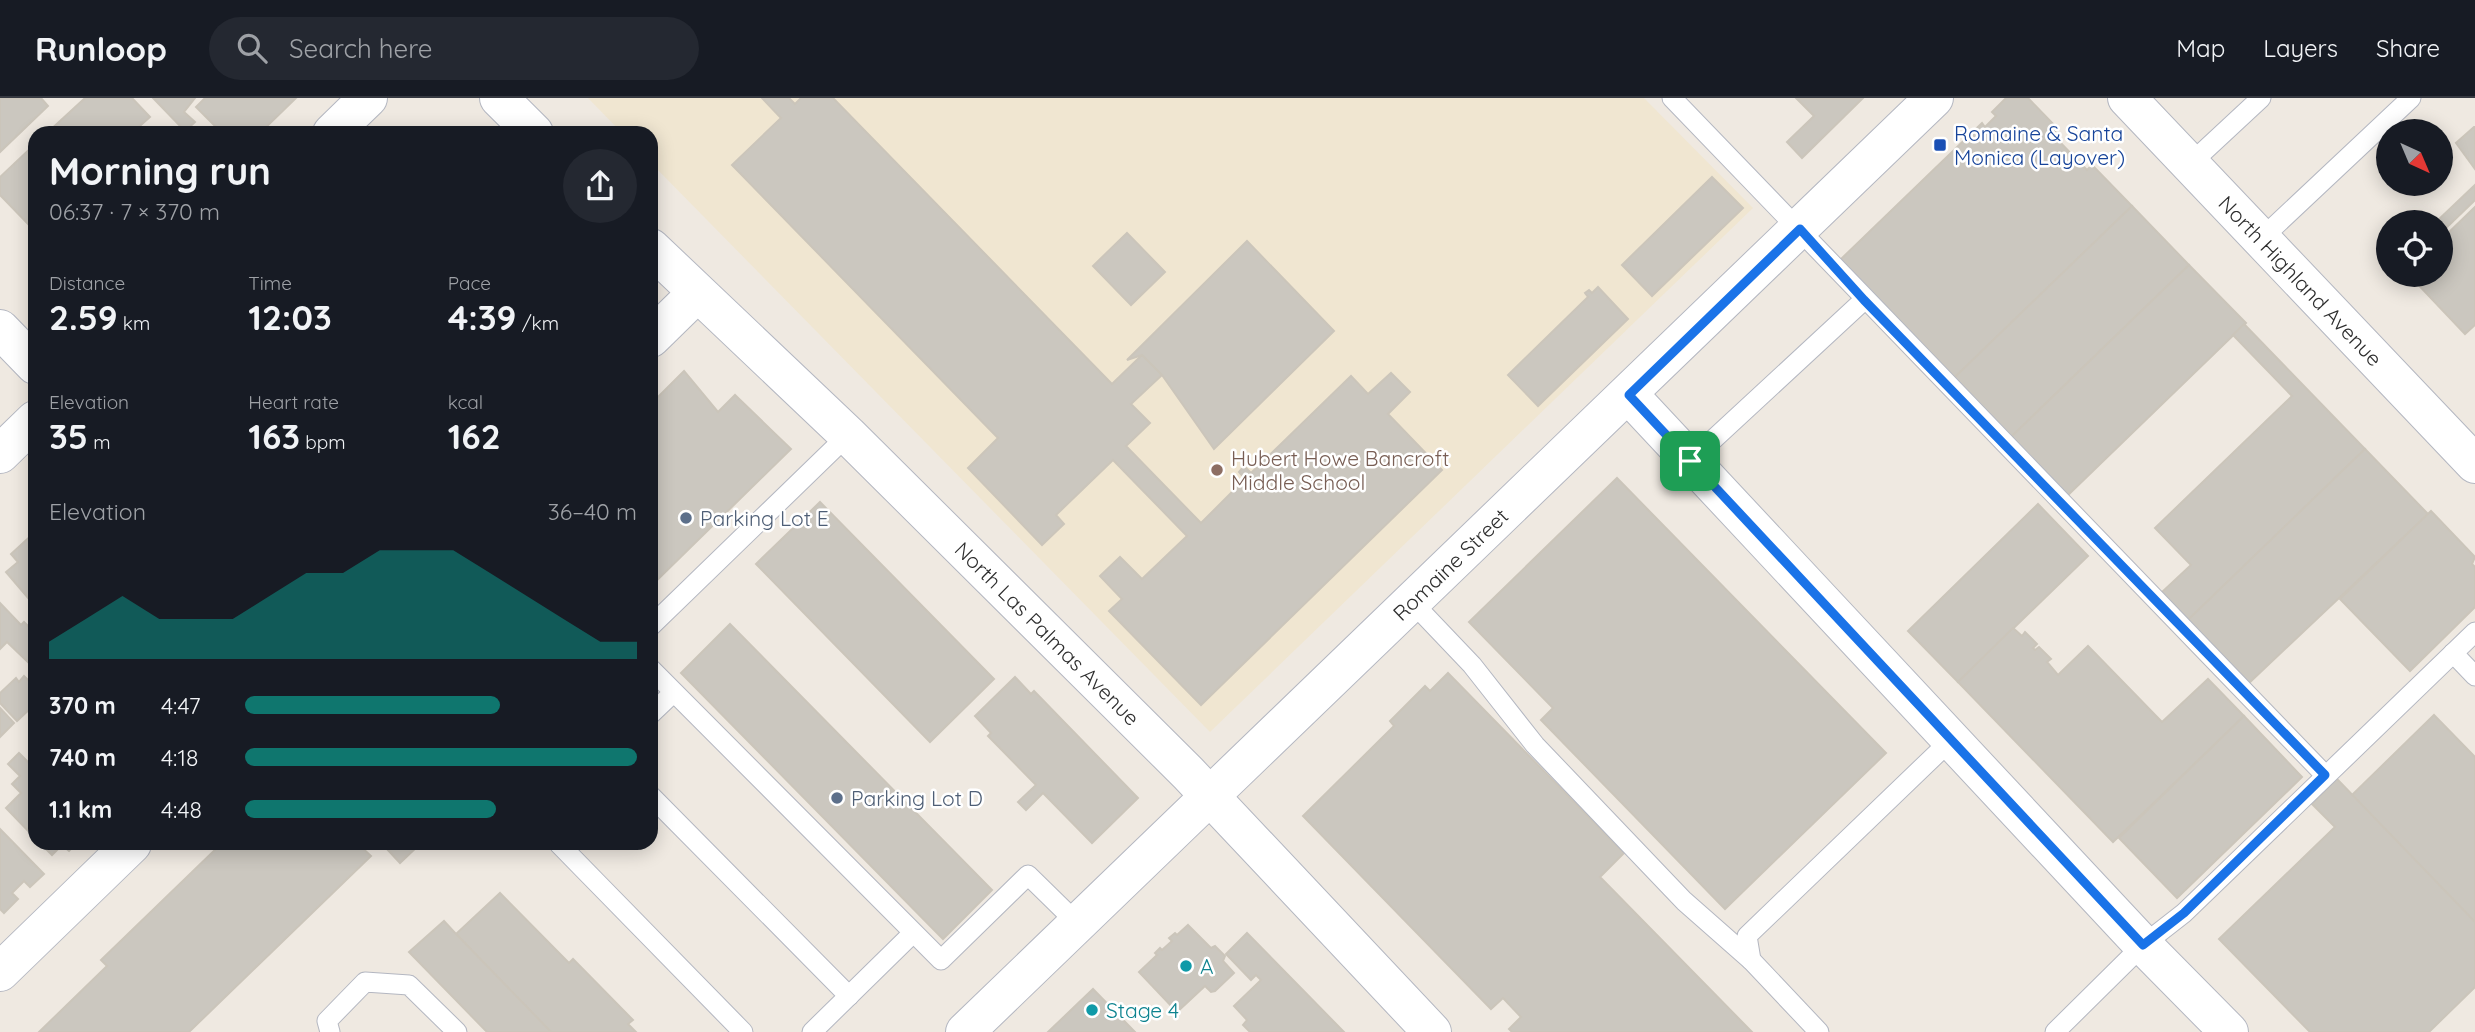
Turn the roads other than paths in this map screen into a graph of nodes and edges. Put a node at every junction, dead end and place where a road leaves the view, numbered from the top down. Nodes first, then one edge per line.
1 (368, 98) edge
2 (499, 98) edge
3 (1672, 98) edge
4 (1934, 98) edge
5 (2127, 98) edge
6 (2262, 98) edge
7 (2411, 98) edge
8 (339, 126) edge
9 (527, 126) edge
10 (2190, 164) junction
11 (1800, 229) junction
12 (2261, 239) junction
13 (658, 255) edge
14 (697, 293) junction
15 (1864, 300) junction
16 (0, 329) edge
17 (658, 331) edge
18 (28, 358) edge
19 (1629, 395) junction
20 (28, 427) edge
21 (848, 435) junction
22 (0, 454) edge
23 (1690, 461) junction
24 (2475, 464) edge
25 (1412, 602) junction
26 (658, 619) edge
27 (2475, 632) edge
28 (2453, 653) junction
29 (2475, 676) edge
30 (658, 677) edge
31 (673, 693) junction
32 (658, 707) edge
33 (1951, 740) junction
34 (2325, 775) junction
35 (1210, 796) junction
36 (658, 803) edge
37 (126, 850) edge
38 (565, 850) edge
39 (1077, 923) junction
40 (913, 933) junction
41 (2143, 945) junction
42 (1751, 960) junction
43 (0, 972) edge
44 (849, 996) junction
45 (330, 1032) edge
46 (457, 1032) edge
47 (743, 1032) edge
48 (812, 1032) edge
49 (965, 1032) edge
50 (1432, 1032) edge
51 (1819, 1032) edge
52 (2054, 1032) edge
53 (2229, 1032) edge

1 - 8 street
2 - 9 street
3 - 11 lane
4 - 11 street, Romaine Street
5 - 10 street, North Highland Avenue
6 - 10 lane
7 - 12 lane
10 - 12 street, North Highland Avenue
11 - 15 lane
11 - 19 street, Romaine Street
12 - 24 street, North Highland Avenue
13 - 14 street, North Las Palmas Avenue
14 - 17 street
14 - 21 street, North Las Palmas Avenue
15 - 23 lane
15 - 34 lane
16 - 18 street
19 - 23 street
19 - 25 street, Romaine Street
20 - 22 street
21 - 26 lane
21 - 35 street, North Las Palmas Avenue
23 - 33 street
25 - 35 street, Romaine Street
25 - 42 lane
27 - 28 lane
28 - 29 lane
28 - 34 lane
30 - 31 lane
31 - 32 lane
31 - 40 lane
33 - 41 street
33 - 42 lane
34 - 41 lane
35 - 39 street, Romaine Street
35 - 50 street, North Las Palmas Avenue
36 - 44 lane
37 - 43 street
38 - 47 lane
39 - 40 lane
39 - 49 street, Romaine Street
40 - 44 lane
41 - 52 lane
41 - 53 street
42 - 51 lane
44 - 48 lane
45 - 46 lane

